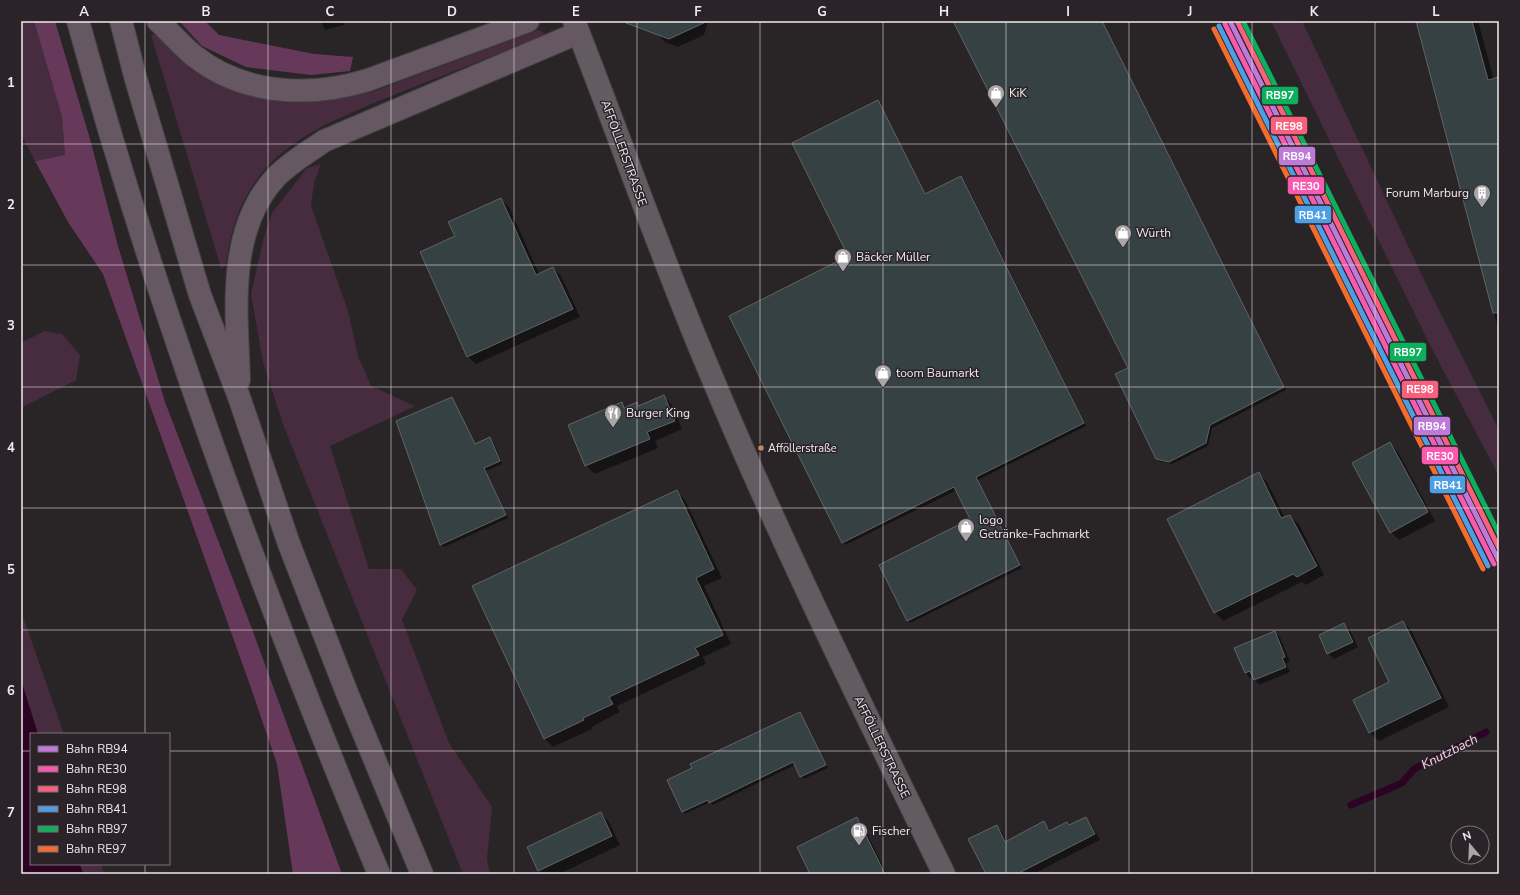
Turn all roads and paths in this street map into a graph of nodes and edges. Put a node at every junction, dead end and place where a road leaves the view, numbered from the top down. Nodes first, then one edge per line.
1 (78, 21) edge
2 (121, 21) edge
3 (158, 21) edge
4 (528, 21) edge
5 (576, 27) edge
6 (239, 397) junction
7 (379, 874) edge
8 (422, 874) edge
9 (944, 874) edge

1 - 7 highway
2 - 6 highway
3 - 4 highway
5 - 6 highway
5 - 9 main road, AFFÖLLERSTRASSE
6 - 8 highway

